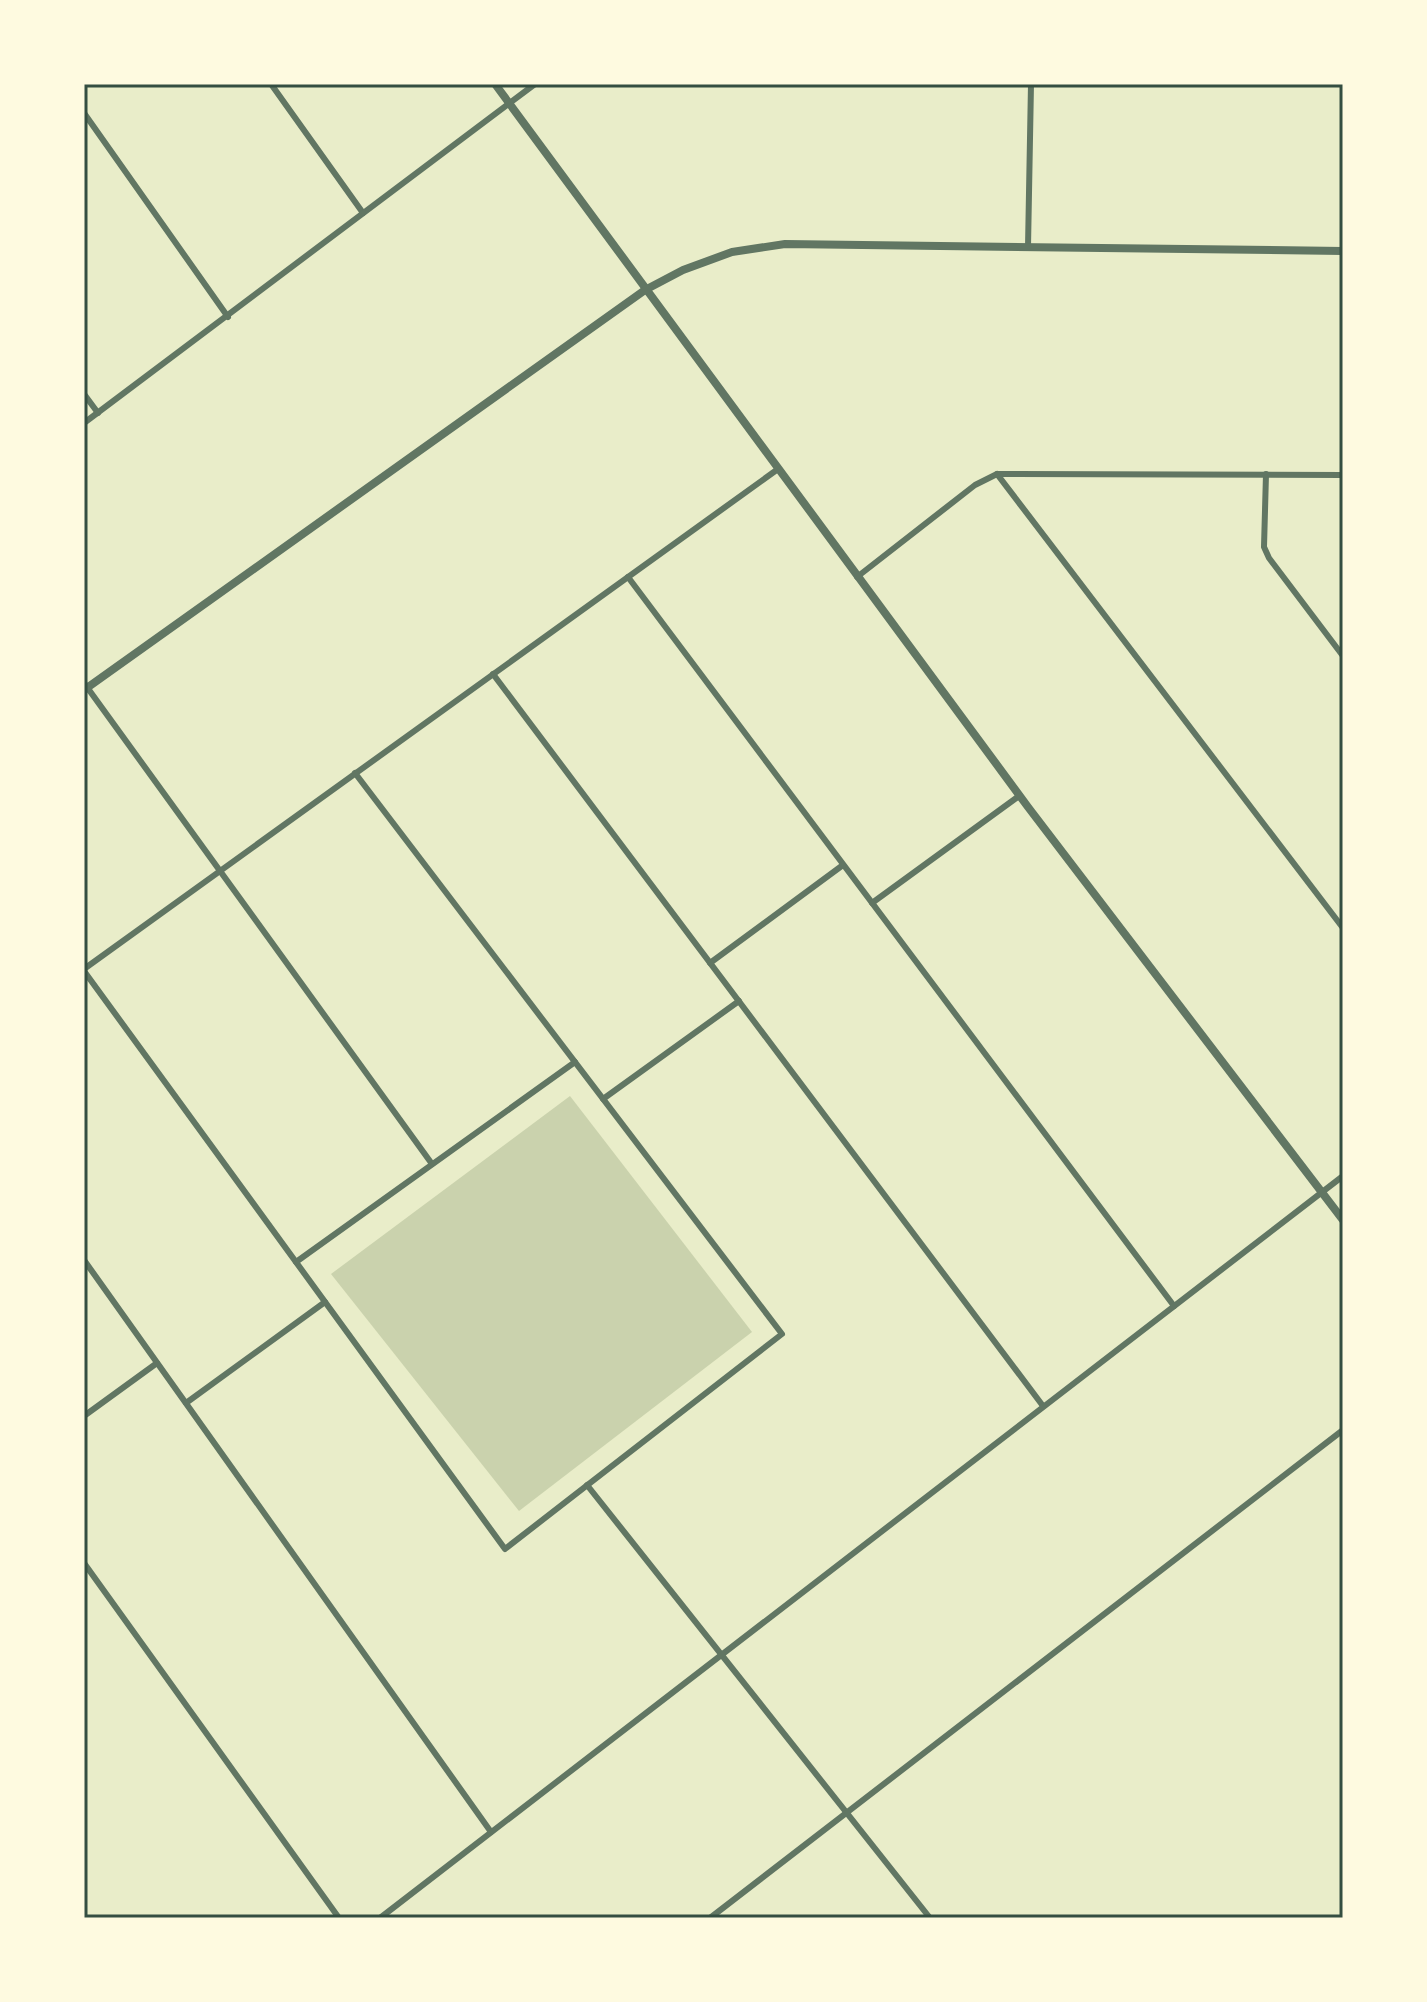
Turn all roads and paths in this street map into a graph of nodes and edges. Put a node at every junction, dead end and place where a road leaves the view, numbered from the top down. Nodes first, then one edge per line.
1 (271, 84) edge
2 (495, 84) edge
3 (535, 84) edge
4 (1031, 84) edge
5 (509, 102) junction
6 (84, 113) edge
7 (363, 213) junction
8 (1028, 247) junction
9 (1343, 251) edge
10 (645, 290) junction
11 (228, 317) junction
12 (84, 394) edge
13 (98, 413) junction
14 (84, 423) edge
15 (778, 469) junction
16 (997, 474) junction
17 (1266, 474) junction
18 (1343, 475) edge
19 (628, 577) junction
20 (857, 577) junction
21 (1343, 656) edge
22 (493, 674) junction
23 (85, 687) edge
24 (355, 773) junction
25 (1019, 796) junction
26 (843, 865) junction
27 (219, 872) junction
28 (872, 903) junction
29 (1343, 928) edge
30 (710, 963) junction
31 (84, 970) edge
32 (739, 1001) junction
33 (575, 1062) junction
34 (603, 1099) junction
35 (432, 1164) junction
36 (1343, 1176) edge
37 (1322, 1192) junction
38 (1343, 1220) edge
39 (84, 1260) edge
40 (296, 1262) junction
41 (325, 1302) junction
42 (1174, 1306) junction
43 (157, 1363) junction
44 (186, 1403) junction
45 (1043, 1406) junction
46 (84, 1416) edge
47 (1343, 1430) edge
48 (587, 1485) junction
49 (84, 1563) edge
50 (721, 1654) junction
51 (847, 1813) junction
52 (491, 1832) junction
53 (339, 1918) edge
54 (380, 1918) edge
55 (710, 1918) edge
56 (930, 1918) edge

1 - 7 lane
2 - 5 street
3 - 5 lane
4 - 8 lane
5 - 7 lane
5 - 10 street
6 - 11 lane
7 - 11 lane
8 - 9 street
8 - 10 street
10 - 15 street
10 - 23 street
11 - 13 lane
12 - 13 lane
13 - 14 lane
15 - 19 lane
15 - 20 street
16 - 17 lane
16 - 20 lane
16 - 29 lane
17 - 18 lane
17 - 21 lane
19 - 22 lane
19 - 26 lane
20 - 25 street
22 - 24 lane
22 - 30 lane
23 - 27 lane
24 - 27 lane
24 - 33 lane
25 - 28 lane
25 - 37 street
26 - 28 lane
26 - 30 lane
27 - 31 lane
27 - 35 lane
28 - 42 lane
30 - 32 lane
31 - 40 lane
32 - 34 lane
32 - 45 lane
33 - 34 lane
33 - 35 lane
34 - 48 lane
35 - 40 lane
36 - 37 lane
37 - 38 street
37 - 42 lane
39 - 43 lane
40 - 41 lane
41 - 44 lane
41 - 48 lane
42 - 45 lane
43 - 44 lane
43 - 46 lane
44 - 52 lane
45 - 50 lane
47 - 51 lane
48 - 50 lane
49 - 53 lane
50 - 51 lane
50 - 52 lane
51 - 55 lane
51 - 56 lane
52 - 54 lane

